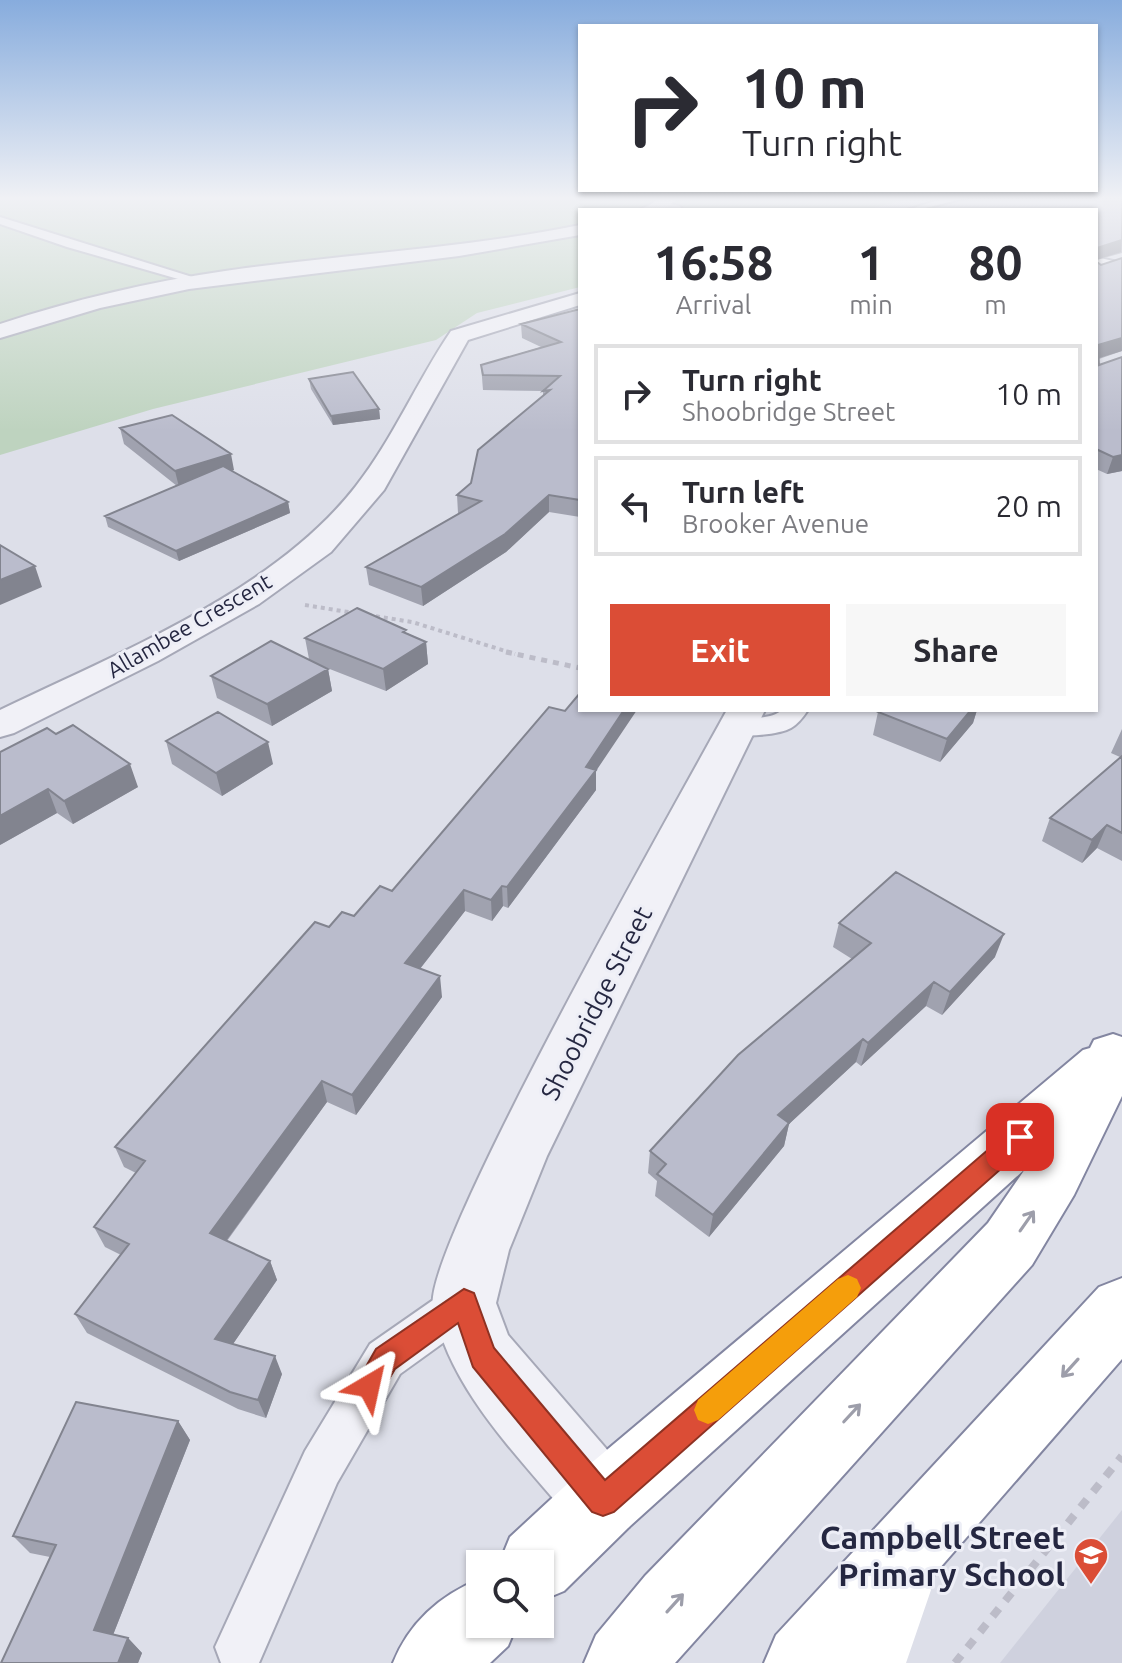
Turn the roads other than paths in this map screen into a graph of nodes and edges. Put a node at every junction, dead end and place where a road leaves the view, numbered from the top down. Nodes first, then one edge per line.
1 (180, 276) edge
2 (245, 276) edge
3 (199, 281) junction
4 (578, 300) edge
5 (0, 331) edge
6 (794, 712) edge
7 (741, 719) edge
8 (0, 725) edge
9 (1118, 1052) edge
10 (464, 1303) junction
11 (1122, 1310) edge
12 (603, 1501) junction
13 (552, 1550) edge
14 (906, 1554) junction
15 (466, 1631) edge
16 (240, 1647) dead end
17 (433, 1663) edge
18 (624, 1663) edge
19 (804, 1663) edge
20 (866, 1663) edge

1 - 3 lane
2 - 3 street
3 - 5 street
4 - 8 street, Allambee Crescent
6 - 7 lane
7 - 10 street, Shoobridge Street
9 - 12 main road
18 -> 9 main road
10 - 12 street
10 - 16 lane
11 -> 14 main road
12 - 13 main road
14 - 19 main road
14 - 20 main road
15 - 17 main road

